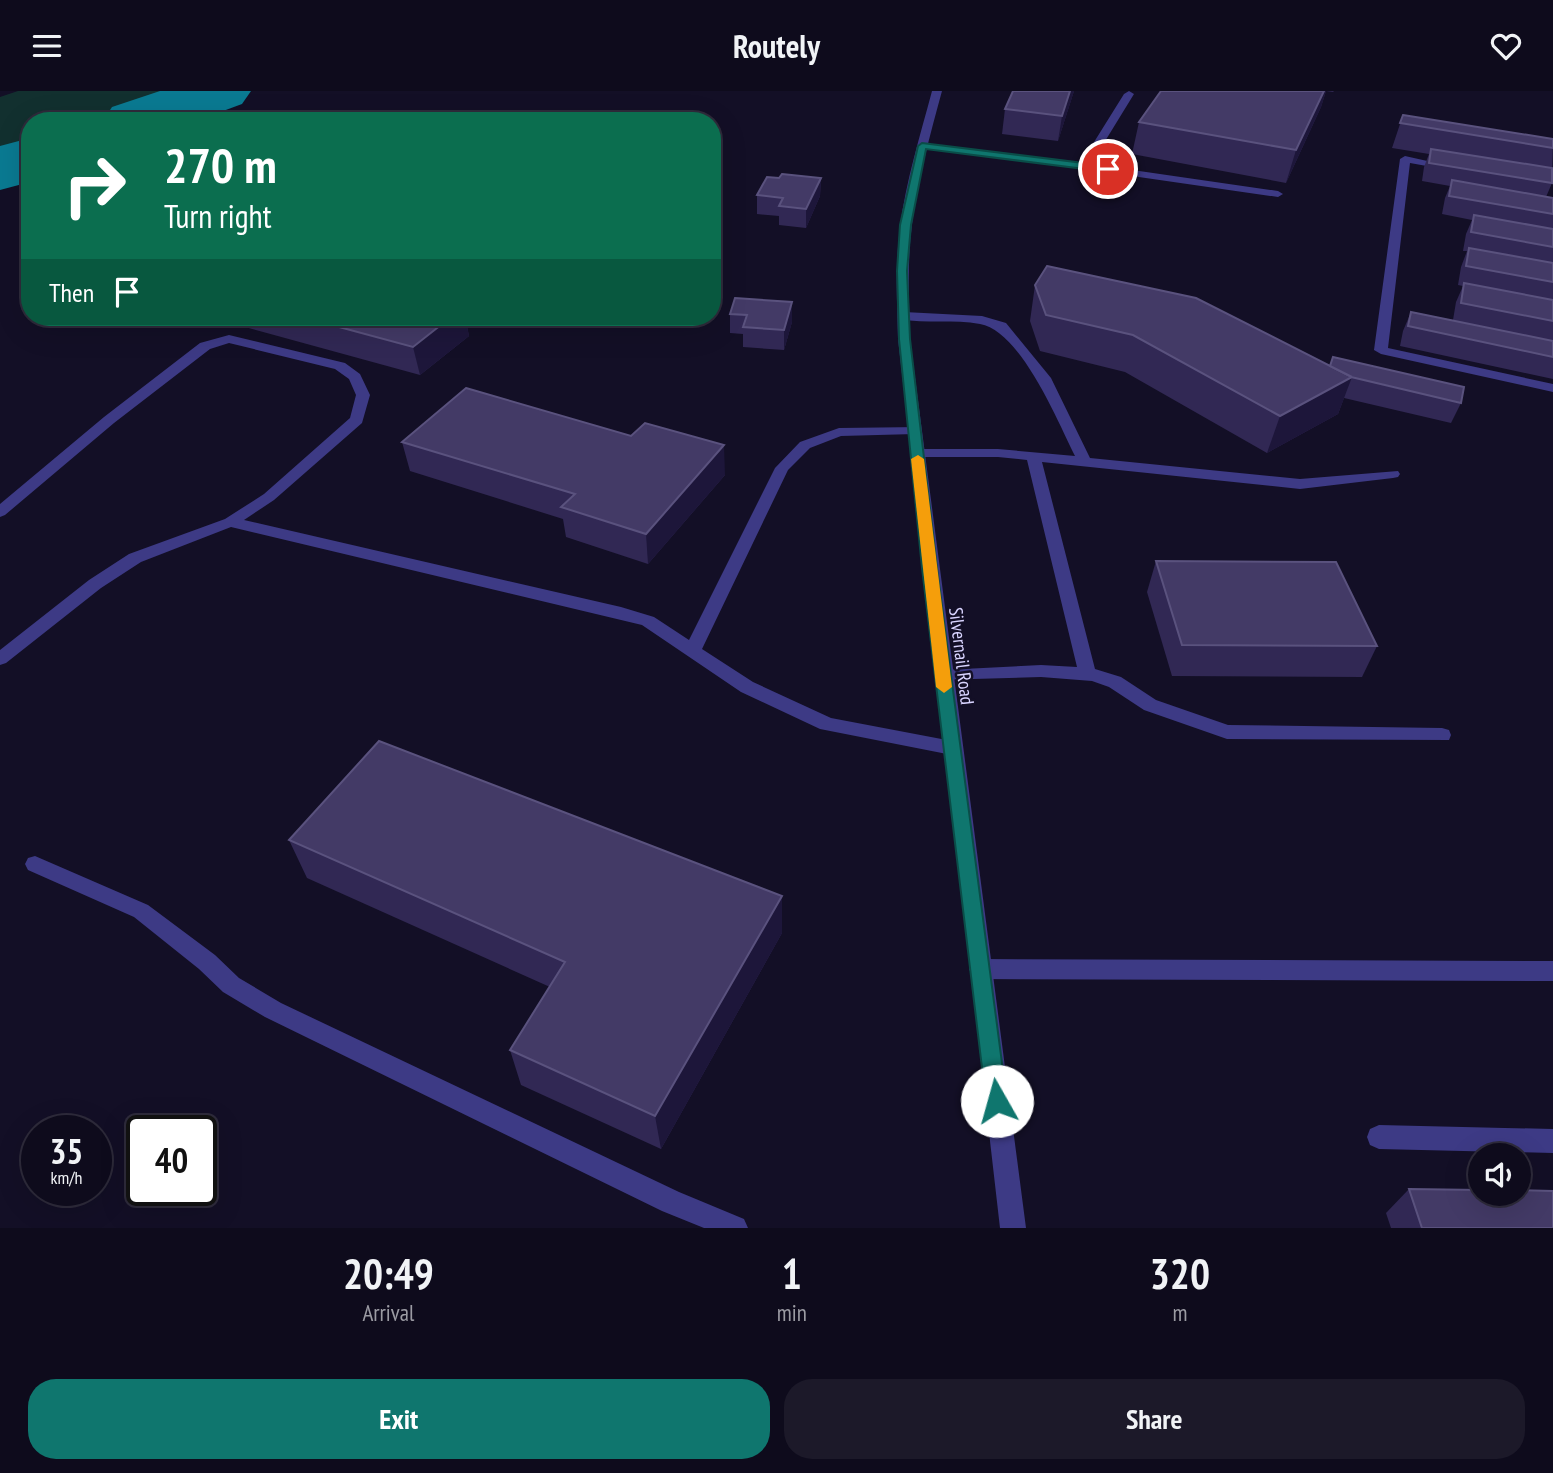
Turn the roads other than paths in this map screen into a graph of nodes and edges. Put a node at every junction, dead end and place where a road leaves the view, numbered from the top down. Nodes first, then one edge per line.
1 (937, 91) edge
2 (1129, 94) dead end
3 (922, 146) junction
4 (1084, 166) junction
5 (1459, 168) edge
6 (1278, 194) dead end
7 (904, 316) junction
8 (1553, 389) edge
9 (915, 430) junction
10 (917, 453) junction
11 (1033, 456) junction
12 (1084, 461) junction
13 (1393, 474) dead end
14 (0, 512) edge
15 (230, 522) junction
16 (693, 649) junction
17 (0, 659) edge
18 (1087, 674) junction
19 (943, 675) junction
20 (1442, 735) dead end
21 (952, 748) junction
22 (35, 863) dead end
23 (980, 968) junction
24 (1553, 971) edge
25 (1378, 1137) dead end
26 (1553, 1141) edge
27 (735, 1228) edge
28 (1013, 1228) edge

1 - 3 street, Silvernail Road
2 - 4 street
3 - 4 street
3 - 7 street, Silvernail Road
4 - 6 street
5 - 8 street
7 - 9 street, Silvernail Road
7 - 12 street
9 - 10 street, Silvernail Road
9 - 16 street
10 - 11 street
10 - 19 street, Silvernail Road
11 - 12 street
11 - 18 street
12 - 13 street
14 - 15 street
15 - 16 street
15 - 17 street
16 - 21 street
18 - 19 street
18 - 20 street
19 - 21 street, Silvernail Road
21 - 23 street, Silvernail Road
22 - 27 street
23 - 24 street
23 - 28 street, Silvernail Road
25 - 26 street

